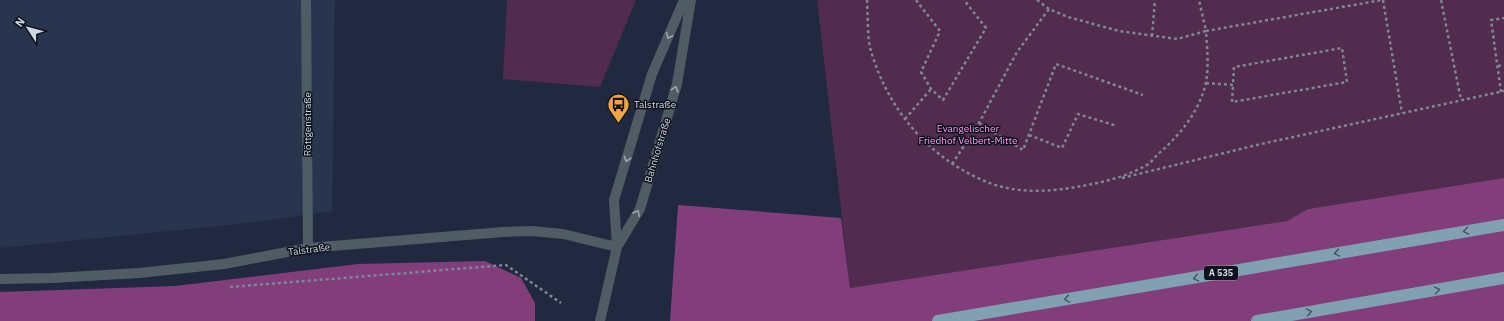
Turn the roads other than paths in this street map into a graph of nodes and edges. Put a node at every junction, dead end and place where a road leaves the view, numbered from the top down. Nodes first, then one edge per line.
1 (306, 0) edge
2 (684, 0) edge
3 (691, 0) edge
4 (1504, 225) edge
5 (617, 247) junction
6 (308, 248) junction
7 (1504, 278) edge
8 (0, 279) edge
9 (600, 321) edge
10 (938, 321) edge
11 (1257, 321) edge

1 - 6 street, Röttgenstraße
2 -> 5 street, Bahnhofstraße
5 -> 3 street, Bahnhofstraße
4 -> 10 highway, A 535
5 - 6 street, Talstraße
5 - 9 street, Bahnhofstraße
6 - 8 street, Talstraße
11 -> 7 highway

